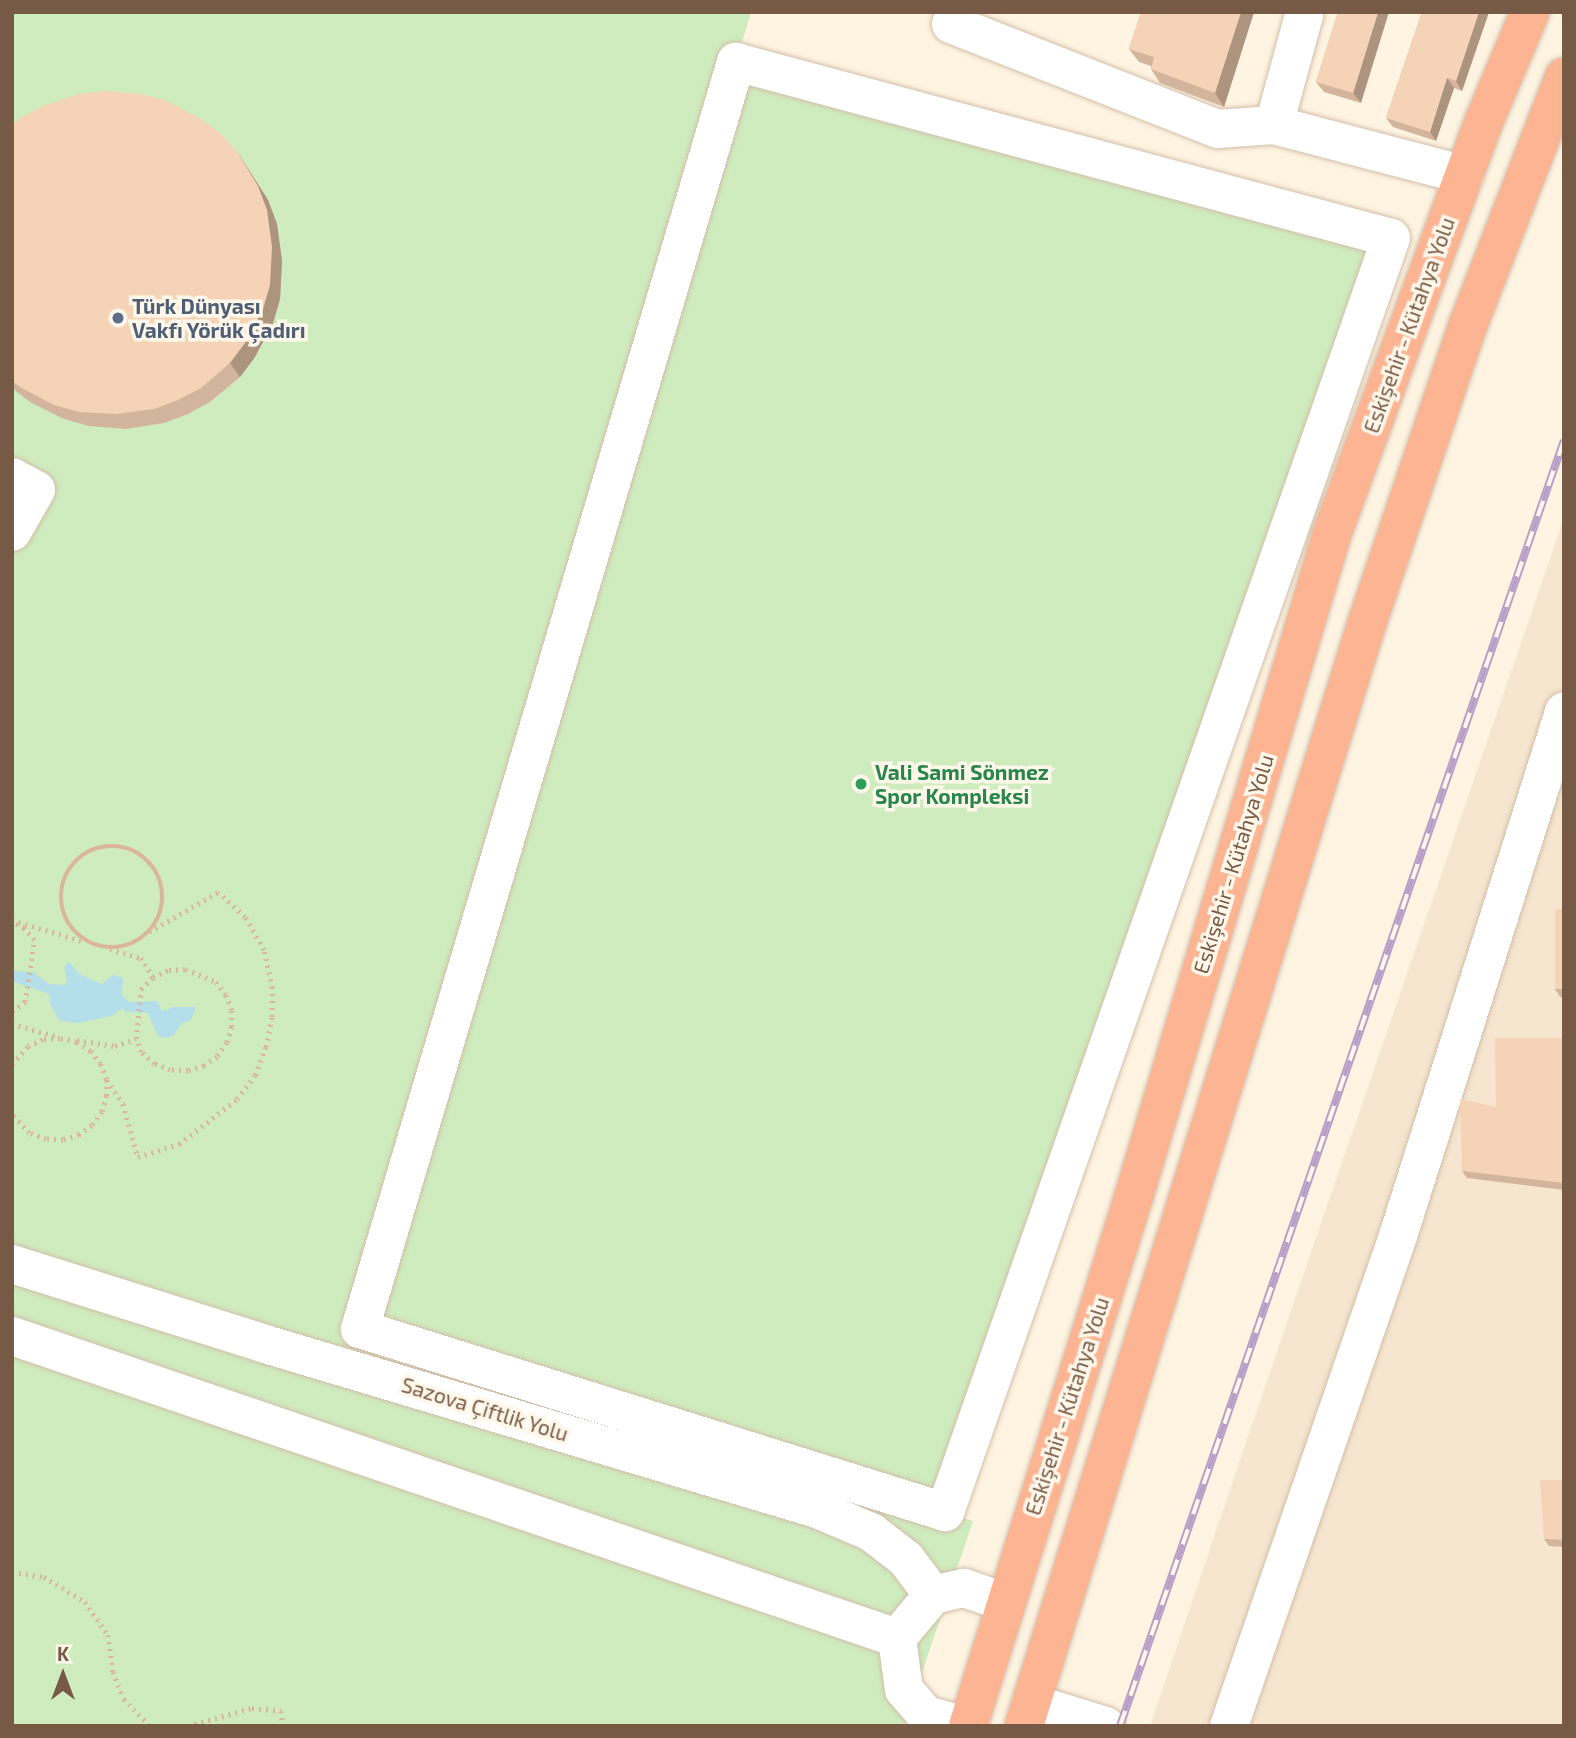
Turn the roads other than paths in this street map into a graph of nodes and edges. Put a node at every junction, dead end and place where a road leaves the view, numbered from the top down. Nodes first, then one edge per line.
1 (1305, 12) edge
2 (1530, 12) edge
3 (951, 24) dead end
4 (736, 62) joint
5 (1564, 77) edge
6 (1274, 125) junction
7 (1465, 175) junction
8 (12, 477) edge
9 (12, 532) edge
10 (1562, 721) edge
11 (12, 1264) edge
12 (12, 1336) edge
13 (933, 1595) junction
14 (1005, 1602) junction
15 (897, 1638) junction
16 (1028, 1714) edge
17 (967, 1726) edge
18 (1106, 1726) edge
19 (1228, 1726) edge

1 - 6 street
2 - 7 highway, Eskişehir - Kütahya Yolu
3 - 6 street
4 - 4 street
5 - 16 highway
6 - 7 street
7 - 14 highway, Eskişehir - Kütahya Yolu
8 - 9 street
10 - 19 street
11 - 13 street, Sazova Çiftlik Yolu
12 - 15 street
13 - 14 street
13 - 15 street
14 - 17 highway, Eskişehir - Kütahya Yolu
15 - 17 street
16 - 18 street

